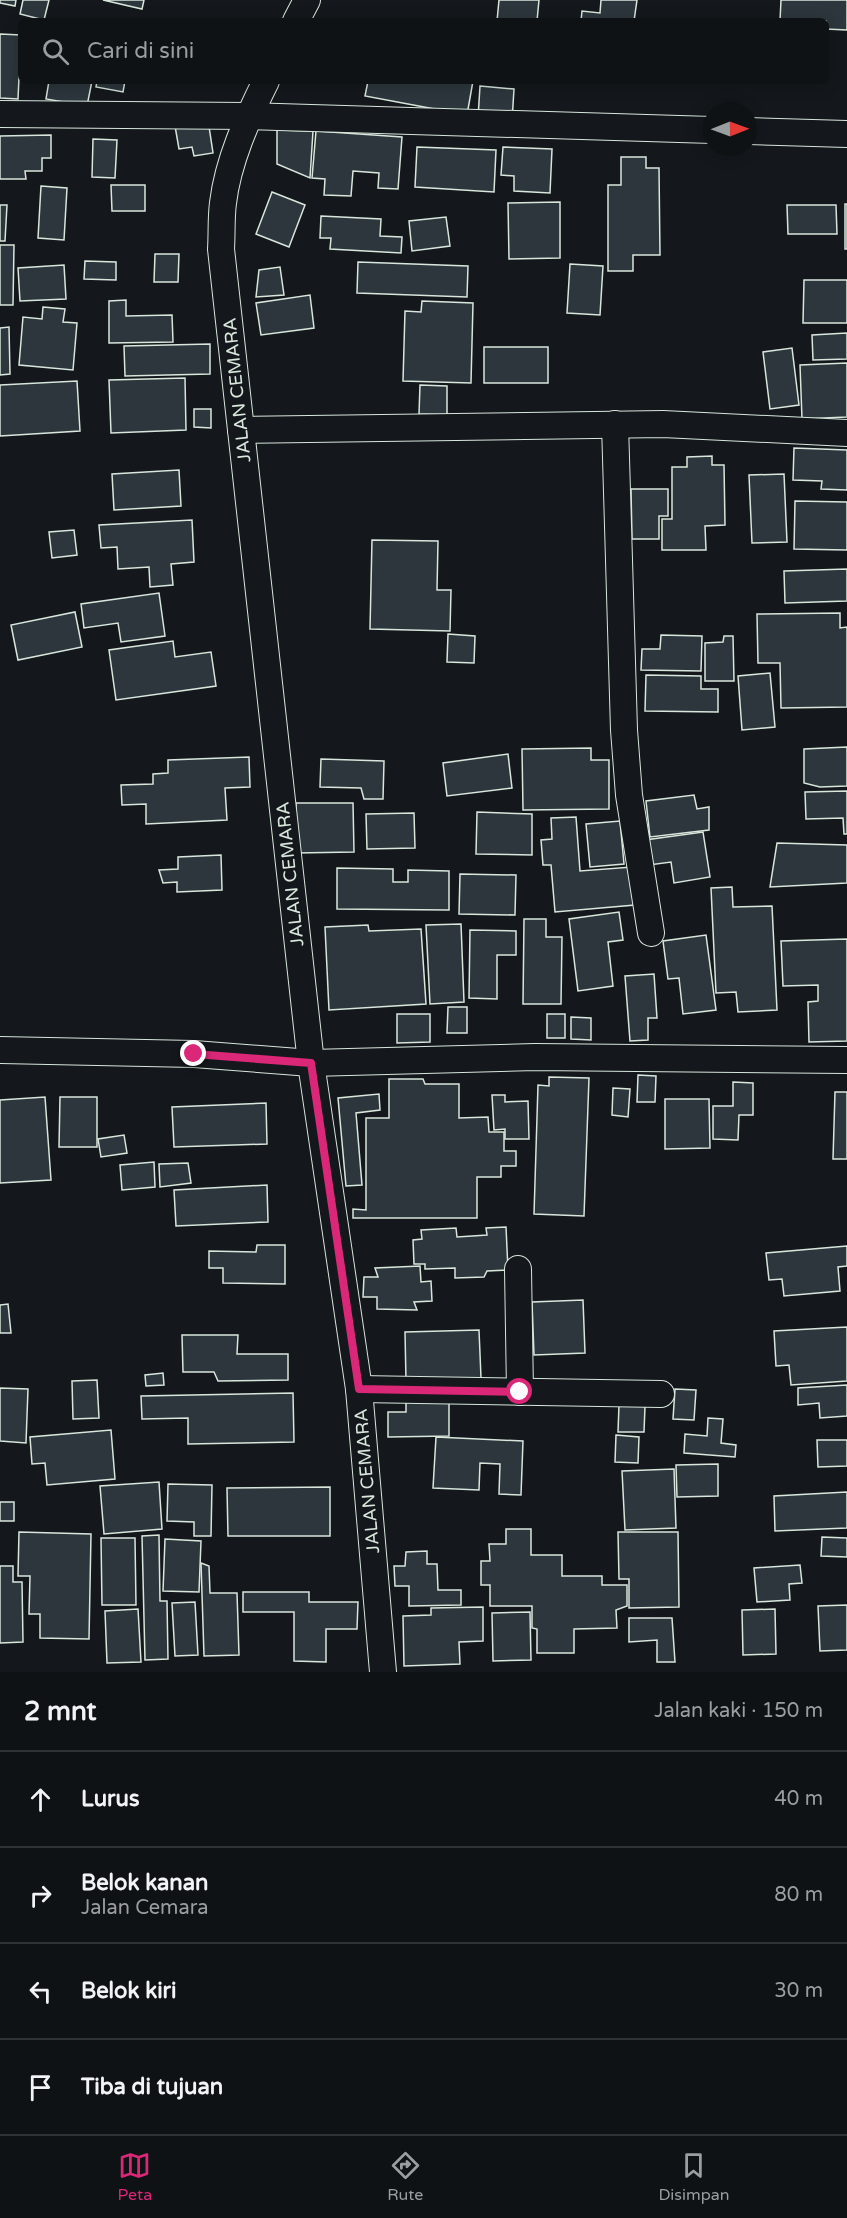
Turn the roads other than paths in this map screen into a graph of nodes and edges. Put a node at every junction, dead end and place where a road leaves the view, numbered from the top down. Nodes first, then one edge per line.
1 (307, 0) edge
2 (298, 18) edge
3 (264, 84) edge
4 (0, 114) edge
5 (248, 116) junction
6 (703, 130) edge
7 (757, 131) edge
8 (847, 134) edge
9 (615, 424) junction
10 (241, 430) junction
11 (847, 433) edge
12 (651, 933) dead end
13 (0, 1050) edge
14 (847, 1060) edge
15 (311, 1063) junction
16 (518, 1269) dead end
17 (359, 1389) junction
18 (520, 1392) junction
19 (661, 1394) dead end
20 (383, 1672) edge

1 - 2 street
3 - 5 street, JALAN CEMARA
4 - 5 street
5 - 6 street
5 - 10 street, JALAN CEMARA
7 - 8 street
9 - 10 street
9 - 11 street
9 - 12 street
10 - 15 street, JALAN CEMARA
13 - 15 street
14 - 15 street
15 - 17 street, JALAN CEMARA
16 - 18 street
17 - 18 street
17 - 20 street, JALAN CEMARA
18 - 19 street

